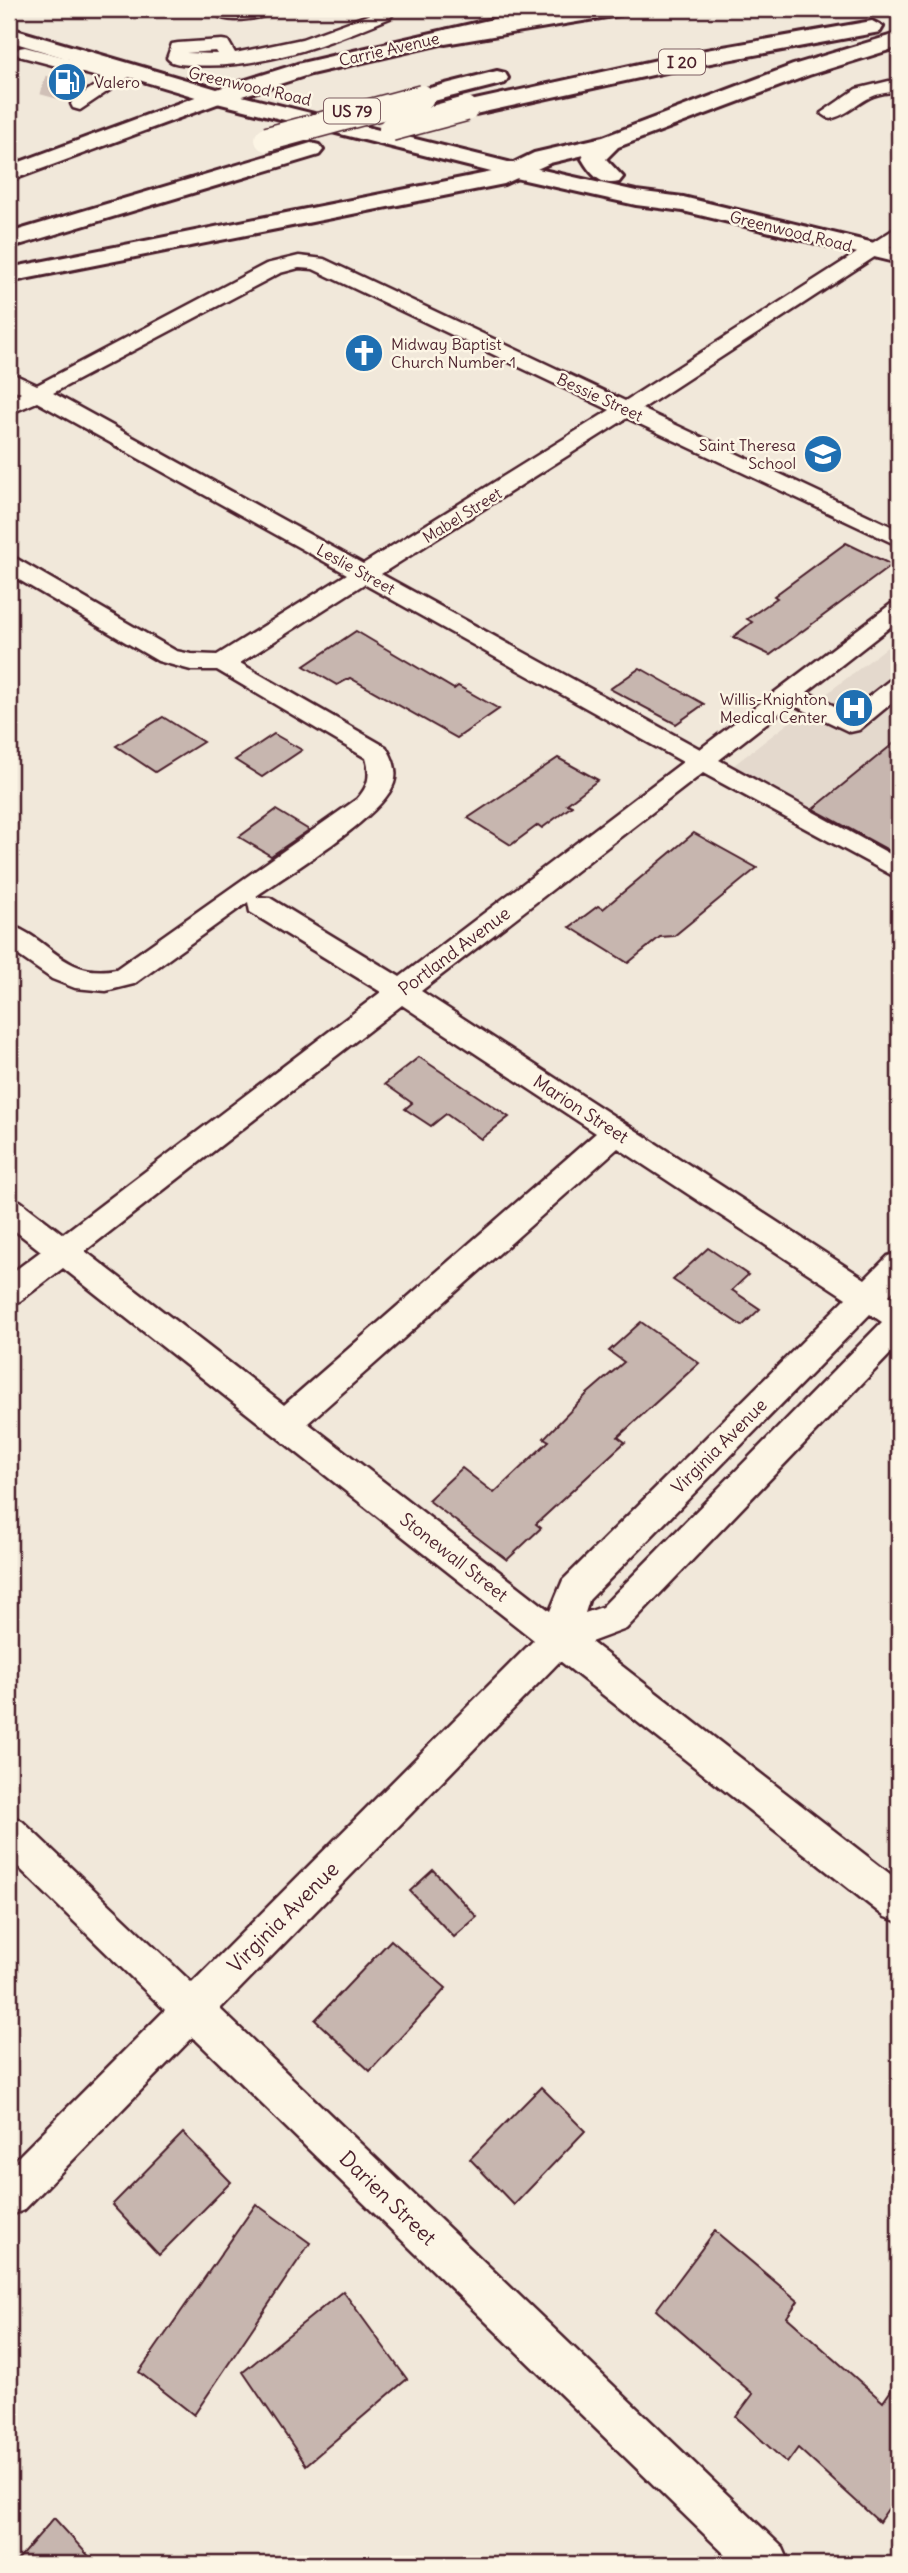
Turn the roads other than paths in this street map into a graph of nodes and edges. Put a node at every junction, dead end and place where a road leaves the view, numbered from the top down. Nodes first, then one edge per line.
1 (270, 9) edge
2 (563, 9) edge
3 (619, 9) edge
4 (853, 9) edge
5 (385, 10) edge
6 (831, 12) dead end
7 (226, 15) dead end
8 (899, 22) edge
9 (445, 37) junction
10 (899, 40) edge
11 (15, 46) edge
12 (229, 59) dead end
13 (124, 74) junction
14 (516, 74) dead end
15 (248, 85) junction
16 (899, 87) edge
17 (85, 90) tunnel mouth
18 (217, 96) junction
19 (830, 113) dead end
20 (610, 142) junction
21 (241, 146) dead end
22 (542, 158) junction
23 (515, 171) junction
24 (9, 174) edge
25 (611, 177) junction
26 (683, 204) junction
27 (899, 232) edge
28 (9, 241) edge
29 (873, 251) junction
30 (899, 256) edge
31 (9, 275) edge
32 (9, 378) edge
33 (38, 393) junction
34 (9, 408) edge
35 (627, 409) junction
36 (899, 539) edge
37 (9, 564) edge
38 (367, 575) junction
39 (899, 609) edge
40 (222, 663) junction
41 (899, 685) edge
42 (789, 693) junction
43 (703, 759) junction
44 (899, 870) edge
45 (260, 905) dead end
46 (9, 935) edge
47 (401, 991) junction
48 (617, 1132) junction
49 (9, 1209) edge
50 (62, 1251) junction
51 (899, 1265) edge
52 (9, 1292) edge
53 (868, 1296) junction
54 (899, 1317) edge
55 (899, 1325) edge
56 (285, 1424) junction
57 (558, 1639) junction
58 (9, 1833) edge
59 (895, 1892) edge
60 (192, 2009) junction
61 (9, 2195) edge
62 (767, 2564) edge

1 - 7 street
2 - 9 main road, Carrie Avenue
3 - 9 main road
4 - 6 main road
5 - 12 street
8 - 28 main road, I 20, bridge
9 - 15 main road, Carrie Avenue
10 - 20 main road
11 - 13 main road, Greenwood Road / US 79
11 - 15 main road, Greenwood Road / US 79
13 - 17 street
13 - 18 main road, Greenwood Road / US 79
14 - 21 main road, bridge
15 - 18 main road, Carrie Avenue
15 - 22 main road, Greenwood Road / US 79
16 - 19 street
18 - 23 main road, Greenwood Road / US 79
18 - 24 main road, Carrie Avenue
20 - 22 main road
20 - 25 main road
22 - 23 main road
22 - 25 main road, Greenwood Road / US 79
23 - 26 main road, Greenwood Road / US 79
23 - 31 main road
25 - 26 main road, Greenwood Road / US 79
26 - 29 main road, Greenwood Road / US 79
27 - 29 street, Mabel Street
29 - 30 main road, Greenwood Road / US 79
29 - 35 street, Mabel Street
32 - 33 street, Leslie Street
33 - 34 street
33 - 35 street, Bessie Street
33 - 38 street, Leslie Street
35 - 36 street, Bessie Street
35 - 38 street, Mabel Street
37 - 40 street
38 - 40 street, Mabel Street
38 - 43 street, Leslie Street
39 - 42 street, Portland Avenue
40 - 46 street
41 - 42 street
42 - 43 street, Portland Avenue
43 - 44 street, Leslie Street
43 - 47 street, Portland Avenue
45 - 47 street, Marion Street
47 - 48 street, Marion Street
47 - 50 street, Portland Avenue
48 - 53 street, Marion Street
48 - 56 street
49 - 50 street, Stonewall Street
50 - 52 street, Portland Avenue
50 - 56 street, Stonewall Street
51 - 53 street, Virginia Avenue
53 - 54 street, Marion Street
53 - 57 street, Virginia Avenue
55 - 57 street, Virginia Avenue
56 - 57 street, Stonewall Street
57 - 59 street, Stonewall Street
57 - 60 street, Virginia Avenue
58 - 60 street, Darien Street
60 - 61 street, Virginia Avenue
60 - 62 street, Darien Street

